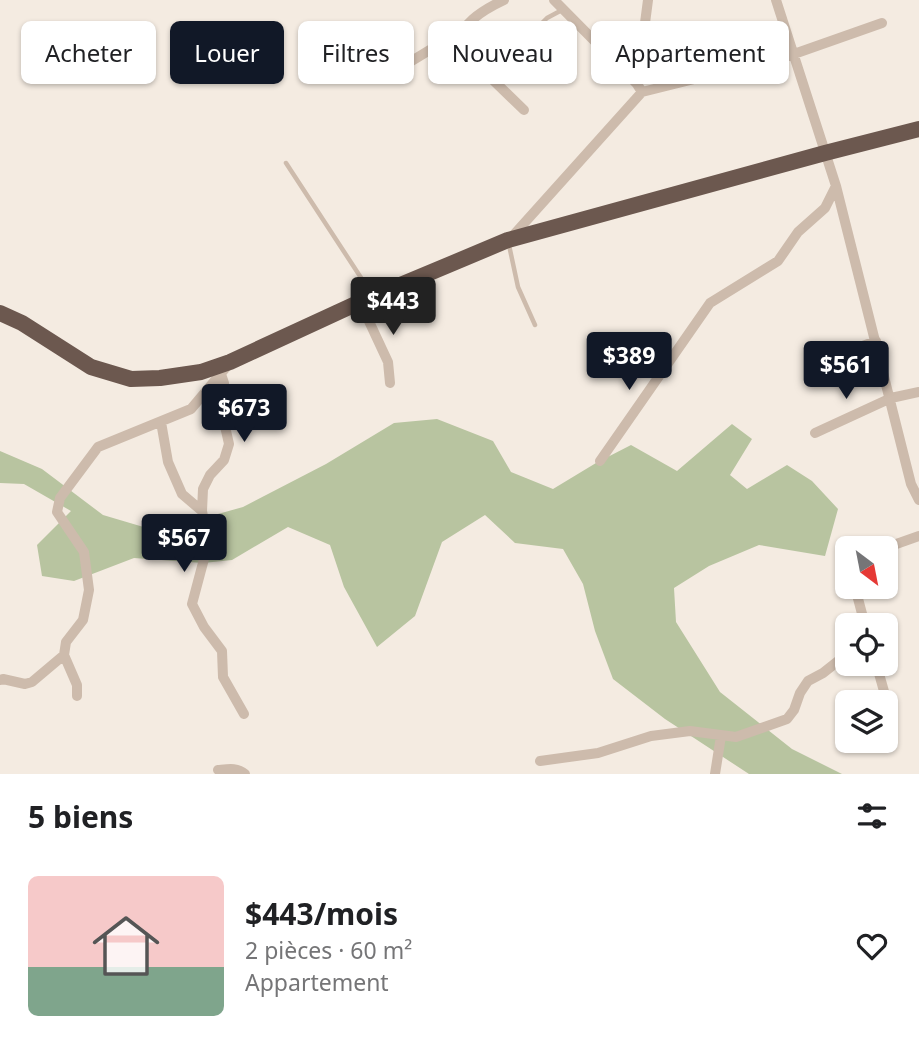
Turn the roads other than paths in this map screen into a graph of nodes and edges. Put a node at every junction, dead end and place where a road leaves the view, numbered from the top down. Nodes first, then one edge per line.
1 (504, 0) edge
2 (554, 0) edge
3 (648, 0) edge
4 (776, 0) edge
5 (562, 10) junction
6 (473, 21) edge
7 (544, 21) edge
8 (882, 23) dead end
9 (794, 54) junction
10 (497, 84) edge
11 (639, 88) junction
12 (524, 110) dead end
13 (919, 129) edge
14 (825, 153) junction
15 (286, 163) dead end
16 (836, 186) junction
17 (509, 240) junction
18 (366, 300) junction
19 (0, 313) edge
20 (535, 325) dead end
21 (876, 341) junction
22 (226, 368) junction
23 (818, 371) dead end
24 (390, 383) dead end
25 (919, 392) edge
26 (891, 398) junction
27 (161, 422) junction
28 (815, 433) dead end
29 (600, 461) dead end
30 (915, 483) edge
31 (919, 500) edge
32 (202, 511) junction
33 (919, 536) edge
34 (898, 543) edge
35 (64, 655) junction
36 (835, 664) edge
37 (0, 680) edge
38 (77, 696) dead end
39 (244, 714) dead end
40 (721, 736) junction
41 (540, 761) dead end
42 (218, 770) dead end
43 (715, 770) edge
44 (245, 774) edge
45 (705, 774) edge

1 - 6 street
2 - 5 street
3 - 11 street
4 - 9 street
5 - 7 lane
5 - 11 street
8 - 9 street
9 - 11 street
9 - 14 street
10 - 12 street
11 - 17 street
13 - 14 highway
14 - 16 street
14 - 17 highway
15 - 18 lane
16 - 21 street
16 - 29 street
17 - 18 highway
17 - 20 lane
18 - 22 highway
18 - 24 street
19 - 22 highway
21 - 23 street
21 - 26 street
22 - 27 street
22 - 32 street
25 - 26 street
26 - 28 street
26 - 30 street
27 - 32 street
27 - 35 street
30 - 31 street
32 - 39 street
33 - 34 street
35 - 37 street
35 - 38 street
36 - 40 street
40 - 41 street
40 - 43 street
42 - 44 street
43 - 45 street

